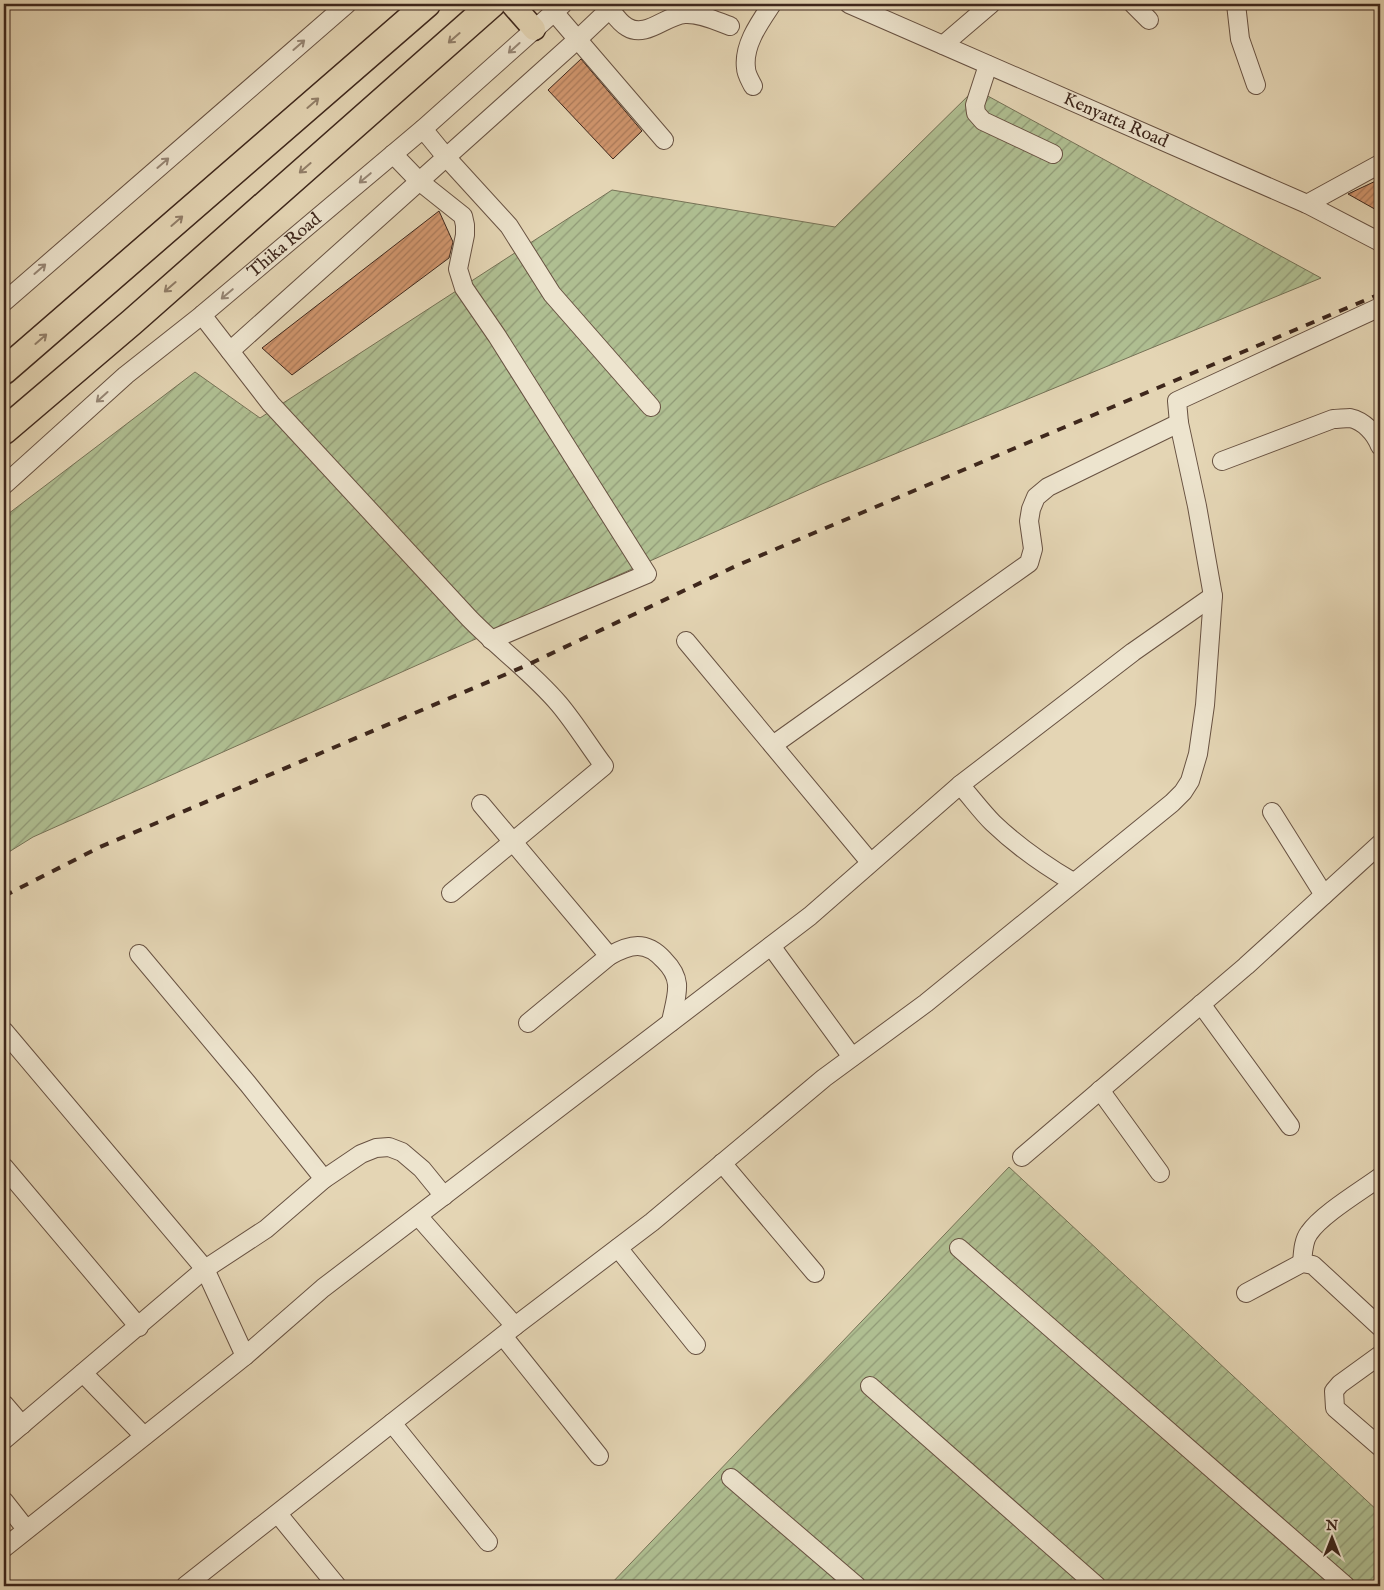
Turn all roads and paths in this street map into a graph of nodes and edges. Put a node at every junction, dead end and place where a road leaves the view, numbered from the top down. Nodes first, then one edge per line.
1 (347, 4) edge
2 (428, 4) edge
3 (498, 4) edge
4 (772, 4) edge
5 (849, 4) edge
6 (991, 4) edge
7 (1133, 4) edge
8 (1236, 4) edge
9 (611, 5) edge
10 (559, 8) edge
11 (1149, 20) dead end
12 (730, 26) dead end
13 (534, 29) junction
14 (578, 39) junction
15 (943, 45) junction
16 (988, 65) junction
17 (1256, 85) dead end
18 (753, 86) dead end
19 (423, 129) junction
20 (664, 140) dead end
21 (394, 154) junction
22 (1053, 154) dead end
23 (446, 157) junction
24 (1380, 164) edge
25 (420, 181) junction
26 (1307, 204) junction
27 (1380, 242) edge
28 (4, 302) edge
29 (1380, 308) edge
30 (202, 315) junction
31 (230, 351) junction
32 (4, 371) edge
33 (651, 408) dead end
34 (1179, 423) junction
35 (4, 431) edge
36 (1380, 446) edge
37 (1222, 461) dead end
38 (4, 485) edge
39 (1212, 596) junction
40 (491, 640) junction
41 (686, 640) dead end
42 (773, 745) junction
43 (960, 785) junction
44 (481, 804) dead end
45 (1272, 812) dead end
46 (512, 841) junction
47 (1380, 844) edge
48 (870, 862) junction
49 (1073, 882) junction
50 (451, 893) dead end
51 (1324, 895) junction
52 (771, 946) junction
53 (139, 954) dead end
54 (609, 956) junction
55 (1201, 1004) junction
56 (671, 1022) junction
57 (528, 1023) dead end
58 (4, 1030) edge
59 (852, 1057) junction
60 (1100, 1090) junction
61 (1290, 1126) dead end
62 (1022, 1157) dead end
63 (722, 1163) junction
64 (4, 1168) edge
65 (1160, 1173) dead end
66 (1380, 1177) edge
67 (324, 1180) junction
68 (444, 1196) junction
69 (418, 1216) junction
70 (618, 1248) junction
71 (959, 1248) dead end
72 (1302, 1263) junction
73 (205, 1269) junction
74 (815, 1273) dead end
75 (1246, 1293) dead end
76 (139, 1327) junction
77 (1380, 1327) edge
78 (509, 1331) junction
79 (696, 1345) dead end
80 (1380, 1355) edge
81 (244, 1356) junction
82 (83, 1373) junction
83 (870, 1386) dead end
84 (4, 1404) edge
85 (392, 1423) junction
86 (22, 1425) junction
87 (144, 1436) junction
88 (4, 1440) edge
89 (1380, 1447) edge
90 (599, 1456) dead end
91 (731, 1478) dead end
92 (4, 1501) edge
93 (278, 1514) junction
94 (26, 1529) junction
95 (488, 1542) dead end
96 (4, 1548) edge
97 (185, 1586) edge
98 (337, 1586) edge
99 (857, 1586) edge
100 (1096, 1586) edge
101 (1346, 1586) edge

28 -> 1 street
32 -> 2 highway
3 - 13 main road
3 -> 35 highway
4 - 18 street
5 - 15 street, Kenyatta Road
6 - 15 street
7 - 11 street
8 - 17 street
9 - 12 street
9 - 14 street
10 - 13 street, Thika Road
10 - 14 street
13 -> 19 street, Thika Road
14 - 20 street
14 - 23 street
15 - 16 street, Kenyatta Road
16 - 22 street
16 - 26 street, Kenyatta Road
19 - 21 street, Thika Road
19 - 23 street
21 - 25 street
21 -> 30 street, Thika Road
23 - 25 street
23 - 33 street
24 - 26 street
25 - 31 street
25 - 40 street
26 - 27 street, Kenyatta Road
29 - 34 street
30 - 31 street
30 -> 38 street, Thika Road
31 - 40 street
34 - 39 street
34 - 42 street
36 - 37 street
39 - 43 street
39 - 49 street
40 - 46 street
41 - 42 street
42 - 48 street
43 - 48 street
43 - 49 street
44 - 46 street
45 - 51 street
46 - 50 street
46 - 54 street
47 - 51 street
48 - 52 street
49 - 59 street
51 - 55 street
52 - 56 street
52 - 59 street
53 - 67 street
54 - 56 street
54 - 57 street
55 - 60 street
55 - 61 street
56 - 68 street
58 - 73 street
59 - 63 street
60 - 62 street
60 - 65 street
63 - 70 street
63 - 74 street
64 - 76 street
66 - 72 street
67 - 68 street
67 - 73 street
68 - 69 street
69 - 78 street
69 - 81 street
70 - 78 street
70 - 79 street
71 - 101 street
72 - 75 street
72 - 77 street
73 - 76 street
73 - 81 street
76 - 82 street
78 - 85 street
78 - 90 street
80 - 89 street
81 - 87 street
82 - 86 street
82 - 87 street
83 - 100 street
84 - 86 street
85 - 93 street
85 - 95 street
86 - 88 street
87 - 94 street
91 - 99 street
92 - 94 street
93 - 97 street
93 - 98 street
94 - 96 street

